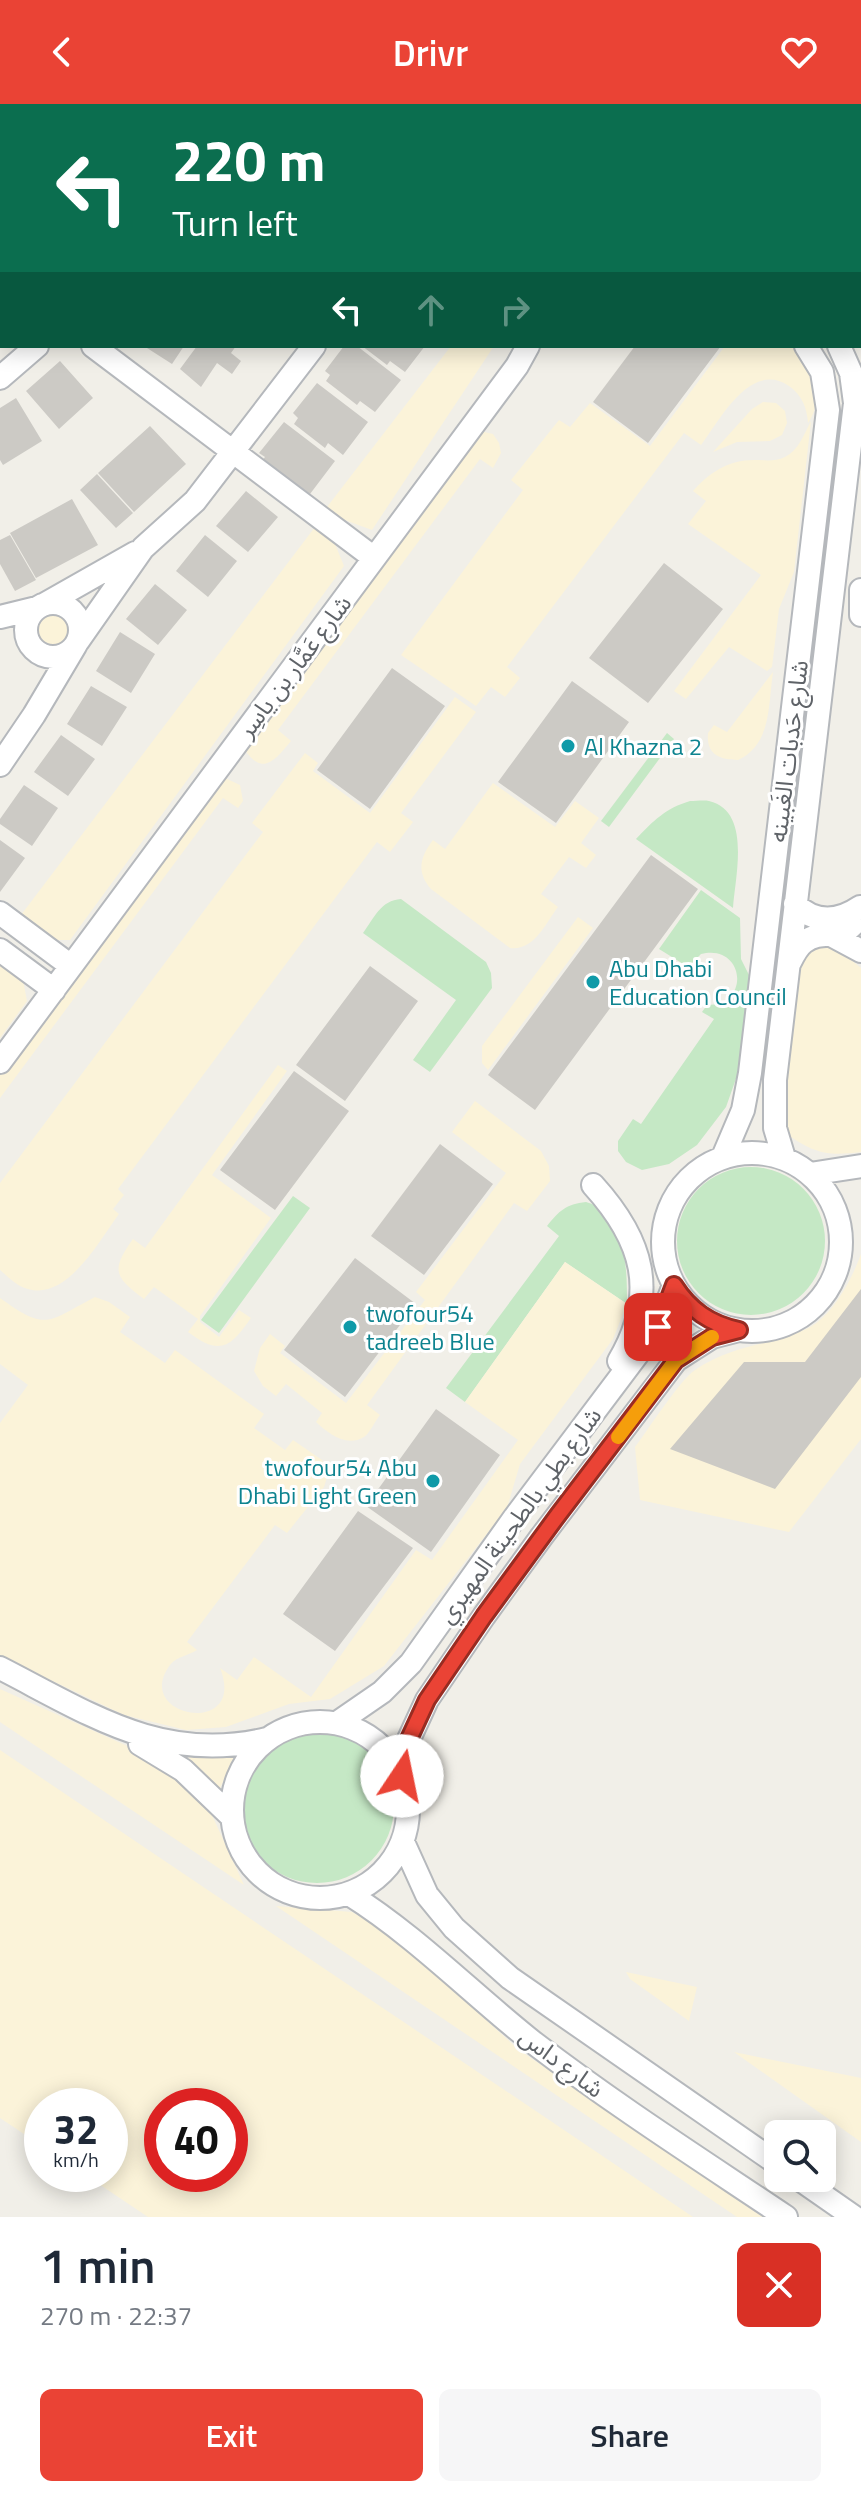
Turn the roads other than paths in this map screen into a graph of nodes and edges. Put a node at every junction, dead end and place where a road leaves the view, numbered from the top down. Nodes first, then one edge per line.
1 (35, 348) edge
2 (96, 348) edge
3 (312, 348) edge
4 (527, 348) edge
5 (534, 348) edge
6 (807, 348) edge
7 (840, 348) edge
8 (517, 366) junction
9 (0, 378) edge
10 (233, 452) junction
11 (143, 548) junction
12 (374, 558) junction
13 (861, 590) edge
14 (41, 606) junction
15 (861, 615) edge
16 (0, 617) edge
17 (0, 627) edge
18 (78, 641) junction
19 (32, 646) junction
20 (35, 713) junction
21 (0, 765) edge
22 (795, 904) junction
23 (861, 907) edge
24 (0, 913) edge
25 (861, 913) edge
26 (833, 936) junction
27 (0, 950) edge
28 (861, 951) edge
29 (788, 965) junction
30 (71, 966) junction
31 (54, 990) junction
32 (0, 1062) edge
33 (723, 1157) junction
34 (784, 1158) junction
35 (861, 1166) edge
36 (810, 1174) junction
37 (593, 1185) dead end
38 (861, 1228) edge
39 (842, 1241) junction
40 (674, 1285) junction
41 (739, 1330) junction
42 (591, 1416) junction
43 (0, 1668) edge
44 (0, 1683) edge
45 (337, 1723) junction
46 (267, 1739) junction
47 (402, 1776) junction
48 (231, 1816) junction
49 (403, 1842) junction
50 (349, 1894) junction
51 (764, 2154) edge
52 (818, 2192) edge
53 (786, 2217) edge
54 (854, 2217) edge

1 - 9 street
2 - 10 street
3 - 10 street
4 - 8 street, شارع عَمَّار بن ياسِر
5 - 8 street, شارع عَمَّار بن ياسِر
6 - 33 street, شارع حَدبات الغَبينه
7 - 22 street, شارع حَدبات الغَبينه
8 - 12 street, شارع عَمَّار بن ياسِر
10 - 11 street
10 - 12 street
11 - 14 street
11 - 18 street
12 - 30 street, شارع عَمَّار بن ياسِر
13 - 15 street
14 - 16 street
14 - 18 street
14 - 19 street
17 - 19 street
18 - 19 street
18 - 20 street
19 - 20 street
20 - 21 street
22 - 23 street
22 - 29 street, شارع حَدبات الغَبينه
24 - 30 street
25 - 26 street
26 - 28 street
26 - 29 street
27 - 31 street
29 - 34 street, شارع حَدبات الغَبينه
30 - 31 street, شارع عَمَّار بن ياسِر
31 - 32 street, شارع عَمَّار بن ياسِر
33 - 34 street
33 - 40 street
34 - 36 street
35 - 36 street
36 - 39 street
37 - 42 street
38 - 39 street
39 - 41 street
40 - 41 street
40 - 42 street, شارع بطي بالطحينة المهيري
41 - 47 street, شارع بطي بالطحينة المهيري
42 - 45 street, شارع بطي بالطحينة المهيري
43 - 46 street
44 - 48 street
45 - 46 street
45 - 47 street
46 - 48 street
47 - 49 street
48 - 50 street
49 - 50 street
49 - 51 street, شارع داس
50 - 53 street, شارع داس
52 - 54 street

